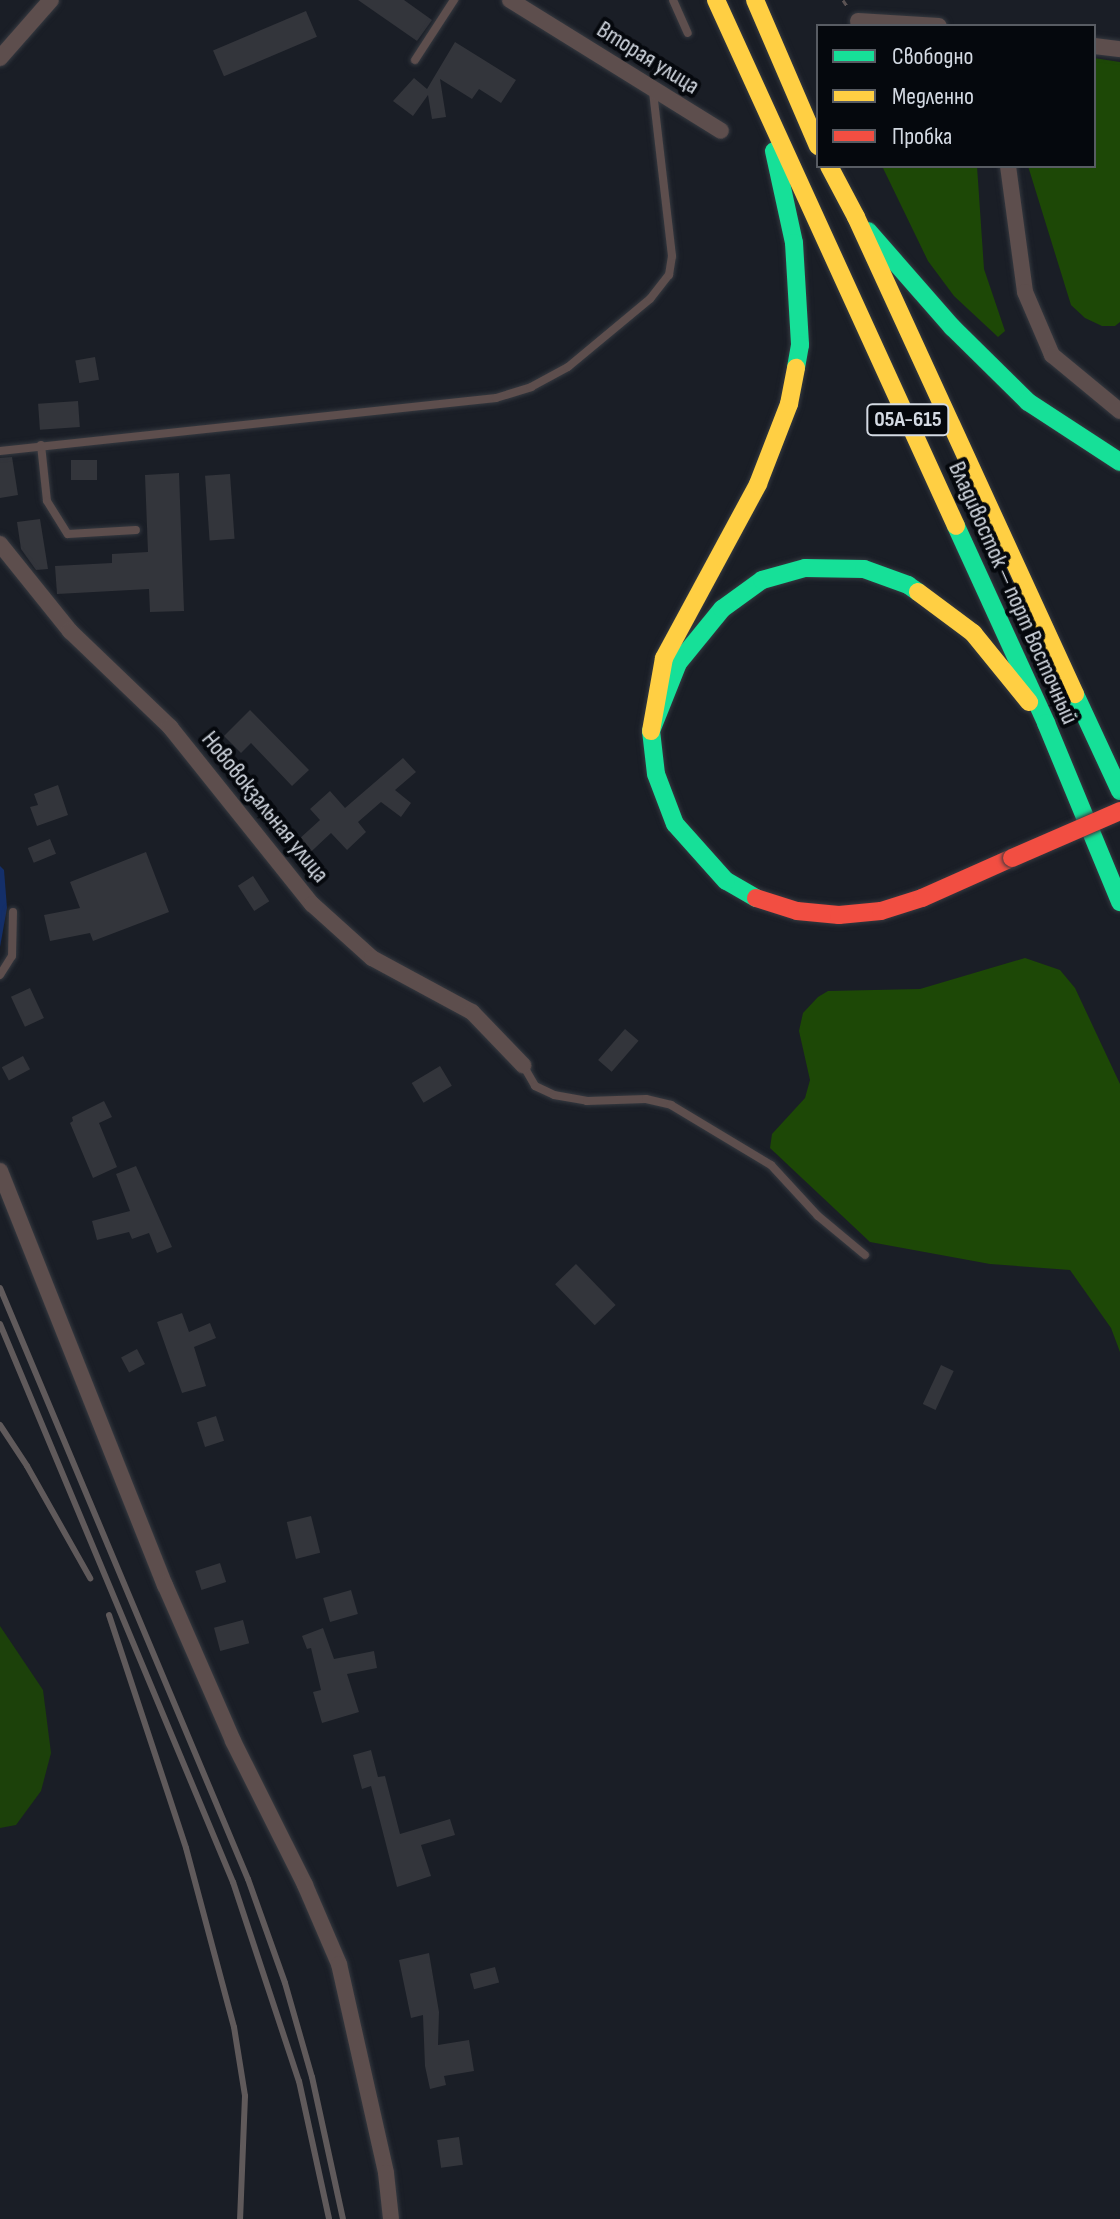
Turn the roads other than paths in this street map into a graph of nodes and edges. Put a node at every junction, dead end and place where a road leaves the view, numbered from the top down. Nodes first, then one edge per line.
1 (51, 0) edge
2 (454, 0) edge
3 (510, 0) edge
4 (673, 0) edge
5 (716, 0) edge
6 (755, 0) edge
7 (858, 21) dead end
8 (907, 24) edge
9 (688, 33) dead end
10 (1096, 46) edge
11 (1120, 49) edge
12 (0, 58) edge
13 (415, 60) dead end
14 (653, 91) junction
15 (770, 117) junction
16 (721, 131) dead end
17 (816, 141) edge
18 (830, 168) edge
19 (1008, 168) edge
20 (856, 217) junction
21 (1120, 411) edge
22 (41, 445) junction
23 (0, 451) edge
24 (1120, 462) edge
25 (136, 530) dead end
26 (0, 544) edge
27 (1046, 723) junction
28 (651, 731) junction
29 (1120, 791) edge
30 (1120, 811) edge
31 (1120, 902) edge
32 (13, 912) dead end
33 (0, 975) edge
34 (523, 1065) joint
35 (0, 1171) edge
36 (865, 1255) dead end
37 (391, 2219) edge

1 - 12 street
2 - 13 lane
3 - 14 street, Вторая улица
4 - 9 lane
5 - 15 main road, Владивосток — порт Восточный / 05А-615
6 - 17 main road
7 - 8 street
10 - 11 street
14 - 16 street, Вторая улица
14 - 22 lane
15 - 27 main road, Владивосток — порт Восточный / 05А-615
15 - 28 main road
18 - 20 main road, Владивосток — порт Восточный / 05А-615
19 - 21 street
20 - 24 main road
20 - 29 main road, Владивосток — порт Восточный / 05А-615
22 - 23 lane
22 - 25 lane
26 - 34 street, Нововокзальная улица
27 - 28 main road
27 - 31 main road, Владивосток — порт Восточный / 05А-615
28 - 30 main road, bridge
32 - 33 lane
34 - 36 lane
35 - 37 street

